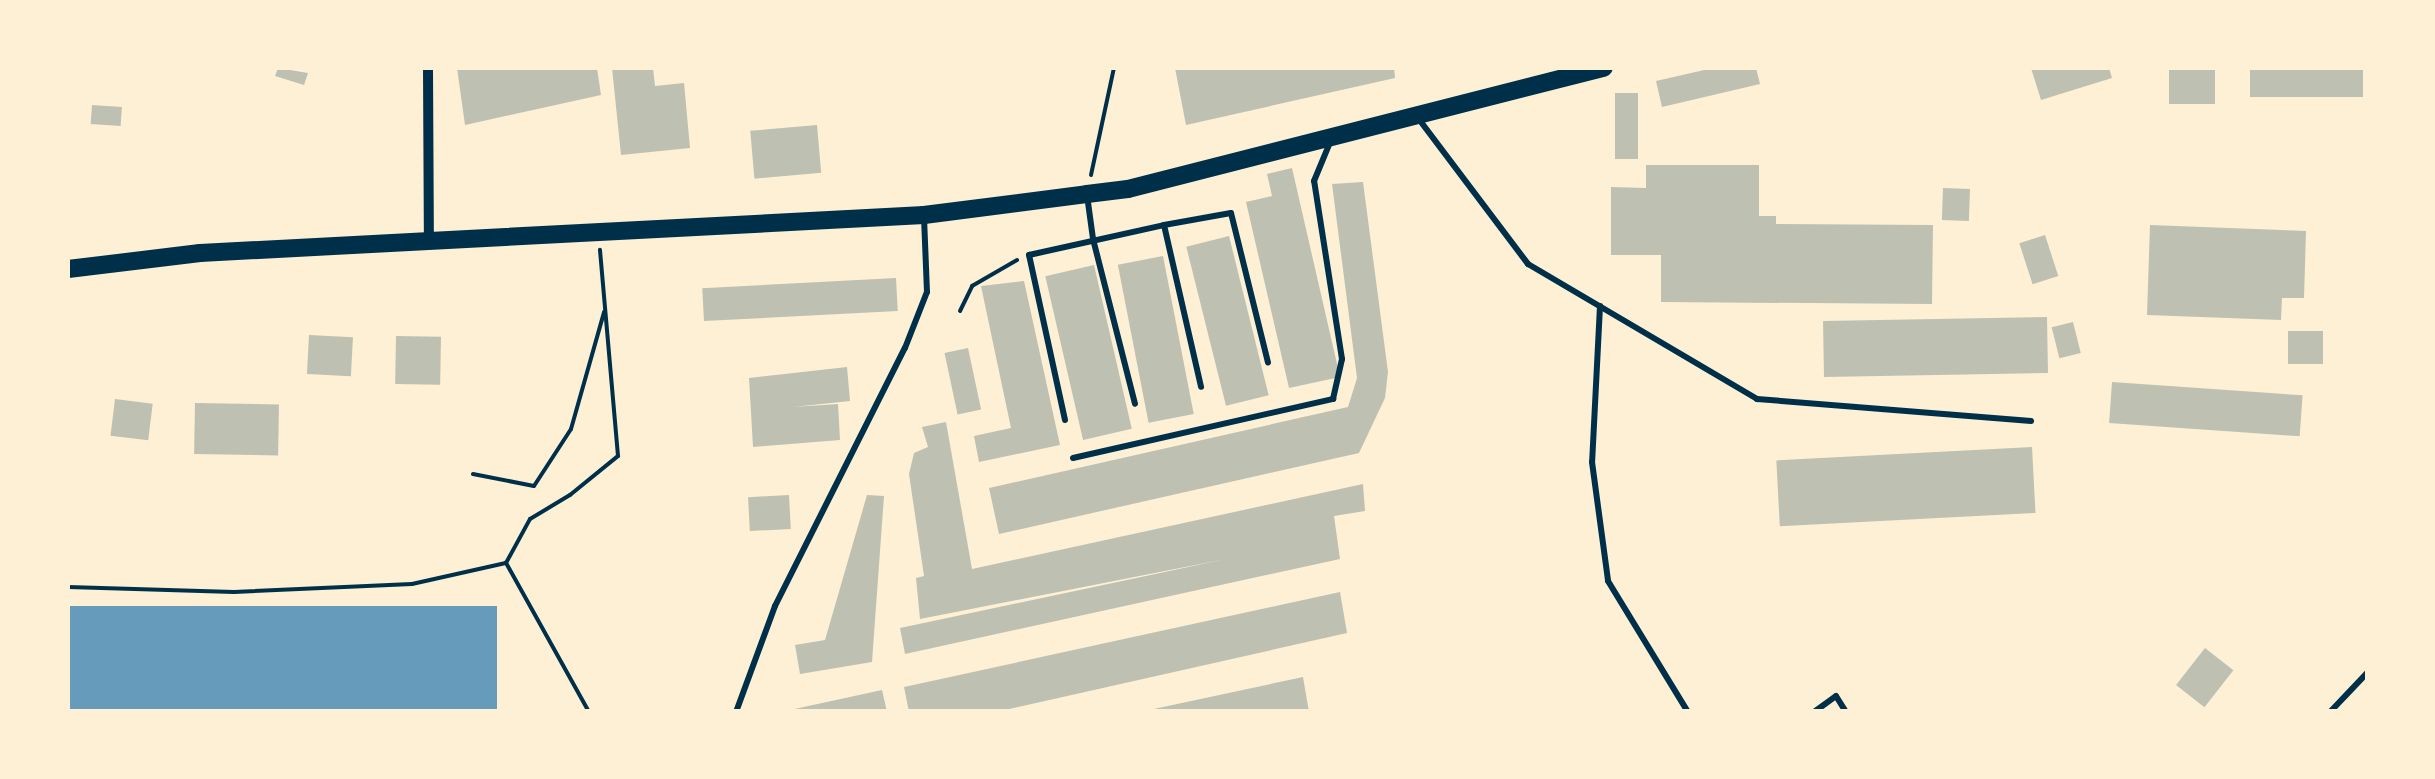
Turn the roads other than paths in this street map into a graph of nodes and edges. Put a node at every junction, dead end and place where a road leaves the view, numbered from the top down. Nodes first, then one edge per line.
1 (428, 68) edge
2 (1604, 68) edge
3 (1416, 116) junction
4 (1332, 137) junction
5 (1087, 194) junction
6 (924, 215) junction
7 (1164, 225) junction
8 (1093, 239) junction
9 (429, 242) junction
10 (68, 269) edge
11 (1600, 306) junction
12 (1268, 362) dead end
13 (1201, 387) dead end
14 (1134, 404) dead end
15 (1065, 420) dead end
16 (2031, 421) dead end
17 (1072, 458) dead end
18 (2368, 672) edge
19 (736, 712) edge
20 (1688, 712) edge
21 (1814, 712) edge
22 (1846, 712) edge
23 (2330, 712) edge

1 - 9 street
2 - 3 street
3 - 4 street
3 - 11 lane
4 - 5 street
4 - 17 lane
5 - 6 street
5 - 8 lane
6 - 9 street
6 - 19 lane
7 - 8 lane
7 - 12 lane
7 - 13 lane
8 - 14 lane
8 - 15 lane
9 - 10 street
11 - 16 lane
11 - 20 lane
18 - 23 lane
21 - 22 lane

